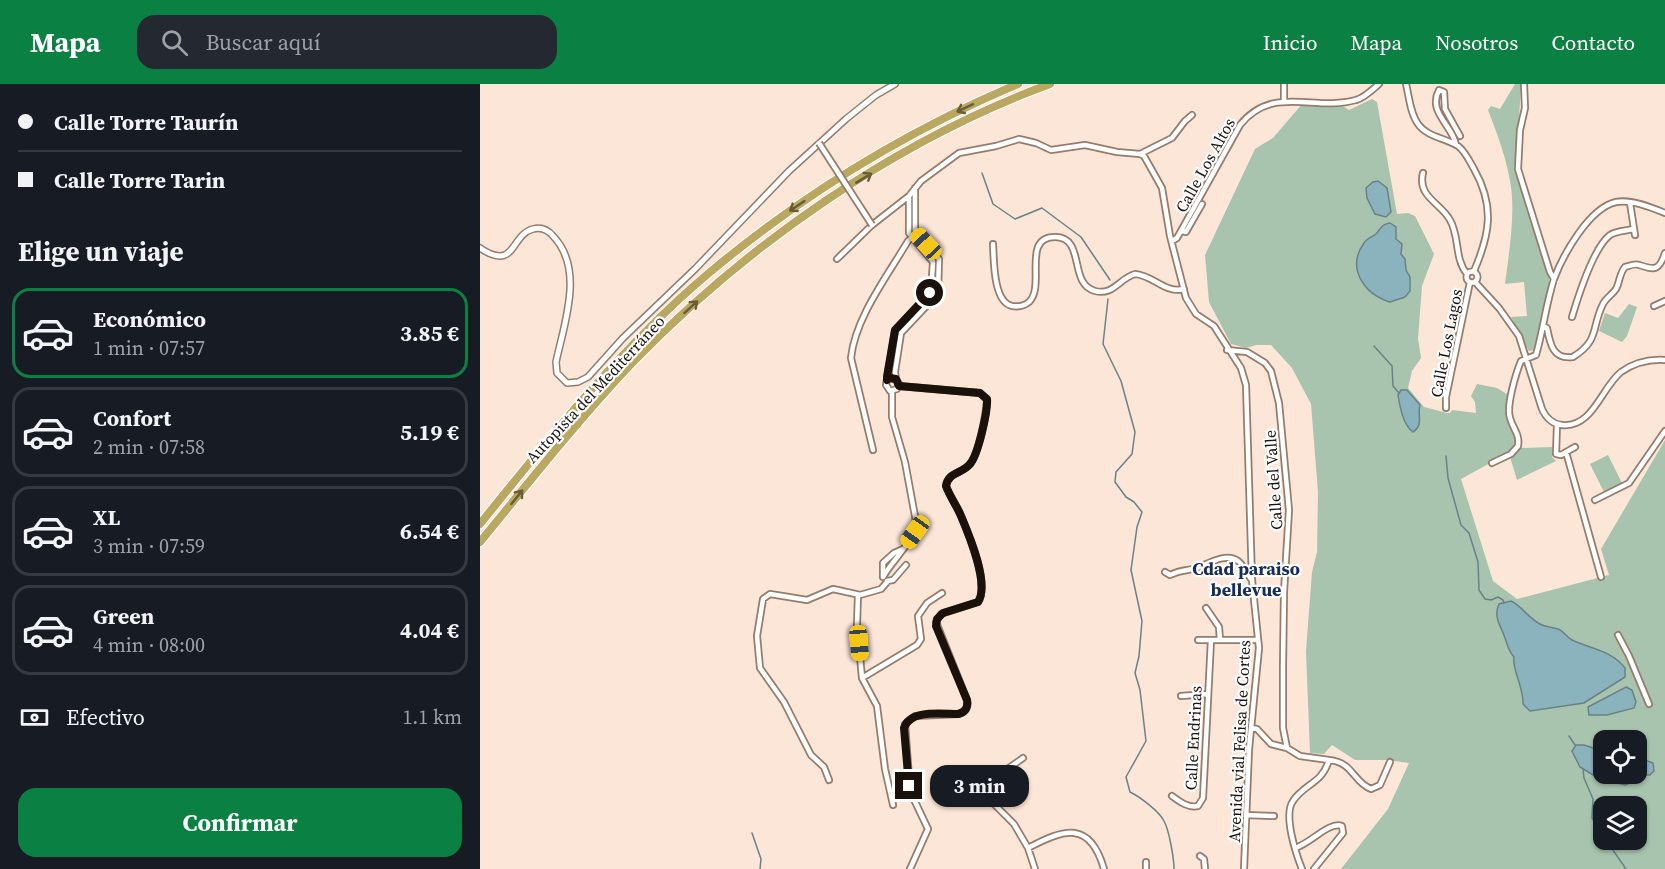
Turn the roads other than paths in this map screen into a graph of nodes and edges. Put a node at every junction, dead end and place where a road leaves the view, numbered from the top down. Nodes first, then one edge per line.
1 (895, 84) edge
2 (1018, 84) edge
3 (1050, 84) edge
4 (1284, 84) edge
5 (1379, 84) edge
6 (1406, 84) edge
7 (1524, 84) edge
8 (1440, 87) edge
9 (1284, 100) junction
10 (1192, 115) dead end
11 (1460, 136) dead end
12 (819, 143) junction
13 (1456, 145) junction
14 (1140, 154) junction
15 (1423, 173) dead end
16 (915, 188) junction
17 (909, 196) junction
18 (1630, 203) junction
19 (1202, 204) dead end
20 (1665, 213) edge
21 (872, 225) junction
22 (1182, 231) junction
23 (916, 233) junction
24 (910, 237) junction
25 (1172, 241) junction
26 (993, 244) dead end
27 (480, 248) edge
28 (1665, 253) edge
29 (837, 259) dead end
30 (1474, 272) junction
31 (1467, 274) junction
32 (1554, 279) junction
33 (1473, 282) junction
34 (1184, 289) junction
35 (1665, 301) edge
36 (1654, 306) dead end
37 (1572, 317) dead end
38 (1543, 326) junction
39 (1227, 350) junction
40 (1527, 358) junction
41 (1665, 360) edge
42 (896, 379) junction
43 (887, 380) junction
44 (899, 386) junction
45 (892, 391) junction
46 (1446, 408) dead end
47 (1557, 424) junction
48 (1665, 431) edge
49 (1575, 447) dead end
50 (873, 450) dead end
51 (1566, 452) junction
52 (1492, 464) dead end
53 (1595, 500) dead end
54 (480, 524) edge
55 (480, 542) edge
56 (906, 565) dead end
57 (1165, 572) dead end
58 (1601, 577) dead end
59 (886, 579) junction
60 (1252, 580) junction
61 (942, 592) dead end
62 (858, 596) junction
63 (1206, 608) dead end
64 (1618, 635) dead end
65 (1198, 640) dead end
66 (1211, 640) junction
67 (1220, 640) junction
68 (1258, 640) junction
69 (862, 678) junction
70 (1207, 694) junction
71 (1181, 696) dead end
72 (1649, 704) dead end
73 (1251, 728) junction
74 (1287, 748) junction
75 (1023, 758) dead end
76 (1329, 760) junction
77 (1390, 762) dead end
78 (830, 780) dead end
79 (1172, 796) dead end
80 (893, 805) dead end
81 (1246, 815) junction
82 (1274, 816) dead end
83 (1028, 848) junction
84 (1295, 848) junction
85 (1200, 856) dead end
86 (1146, 862) dead end
87 (910, 869) edge
88 (1035, 869) edge
89 (1104, 869) edge
90 (1146, 869) edge
91 (1205, 869) edge
92 (1244, 869) edge
93 (1302, 869) edge
94 (1314, 869) edge

1 - 12 street
2 -> 54 highway, Autopista del Mediterráneo
55 -> 3 highway, Autopista del Mediterráneo
4 - 9 street
5 - 9 street
6 - 13 street, Calle Los Lagos
7 - 32 street
8 - 11 street
8 - 13 street
9 - 22 street, Calle Los Altos
10 - 14 street
12 - 21 street, bridge
12 - 27 street
13 - 30 street, Calle Los Lagos
14 - 16 street
14 - 25 street, Avenida vial Felisa de Cortes
15 - 31 street
16 - 17 street
16 - 23 street
17 - 21 street
17 - 24 street
18 - 20 street
18 - 32 street
18 - 37 street
19 - 22 street, Calle Los Altos
21 - 29 street
22 - 25 street, Calle Los Altos
23 - 24 street
23 - 42 street
24 - 43 street
24 - 50 street
25 - 34 street, Avenida vial Felisa de Cortes
26 - 34 street
28 - 38 street
30 - 31 street
30 - 33 street
31 - 33 street
32 - 38 street
33 - 40 street
33 - 46 street, Calle Los Lagos
34 - 39 street, Avenida vial Felisa de Cortes
35 - 36 street
38 - 40 street
39 - 60 street, Avenida vial Felisa de Cortes
39 - 74 street, Calle del Valle
40 - 47 street
40 - 52 street
41 - 47 street
42 - 43 street
42 - 44 street
43 - 45 street
44 - 45 street
44 - 87 street
45 - 59 street
47 - 51 street
48 - 53 street
49 - 51 street
51 - 58 street
56 - 59 street
57 - 60 street
59 - 62 street
60 - 68 street, Avenida vial Felisa de Cortes
61 - 69 street
62 - 69 street
62 - 78 street
63 - 67 street
64 - 72 street
65 - 66 street
66 - 67 street
66 - 70 street, Calle Endrinas
67 - 68 street
68 - 73 street, Avenida vial Felisa de Cortes
69 - 80 street
70 - 71 street
70 - 79 street, Calle Endrinas
73 - 74 street
73 - 81 street, Avenida vial Felisa de Cortes
74 - 76 street
75 - 83 street
76 - 77 street
76 - 84 street
81 - 82 street
81 - 92 street, Avenida vial Felisa de Cortes
83 - 88 street
83 - 89 street
84 - 93 street
84 - 94 street
85 - 91 street
86 - 90 street

